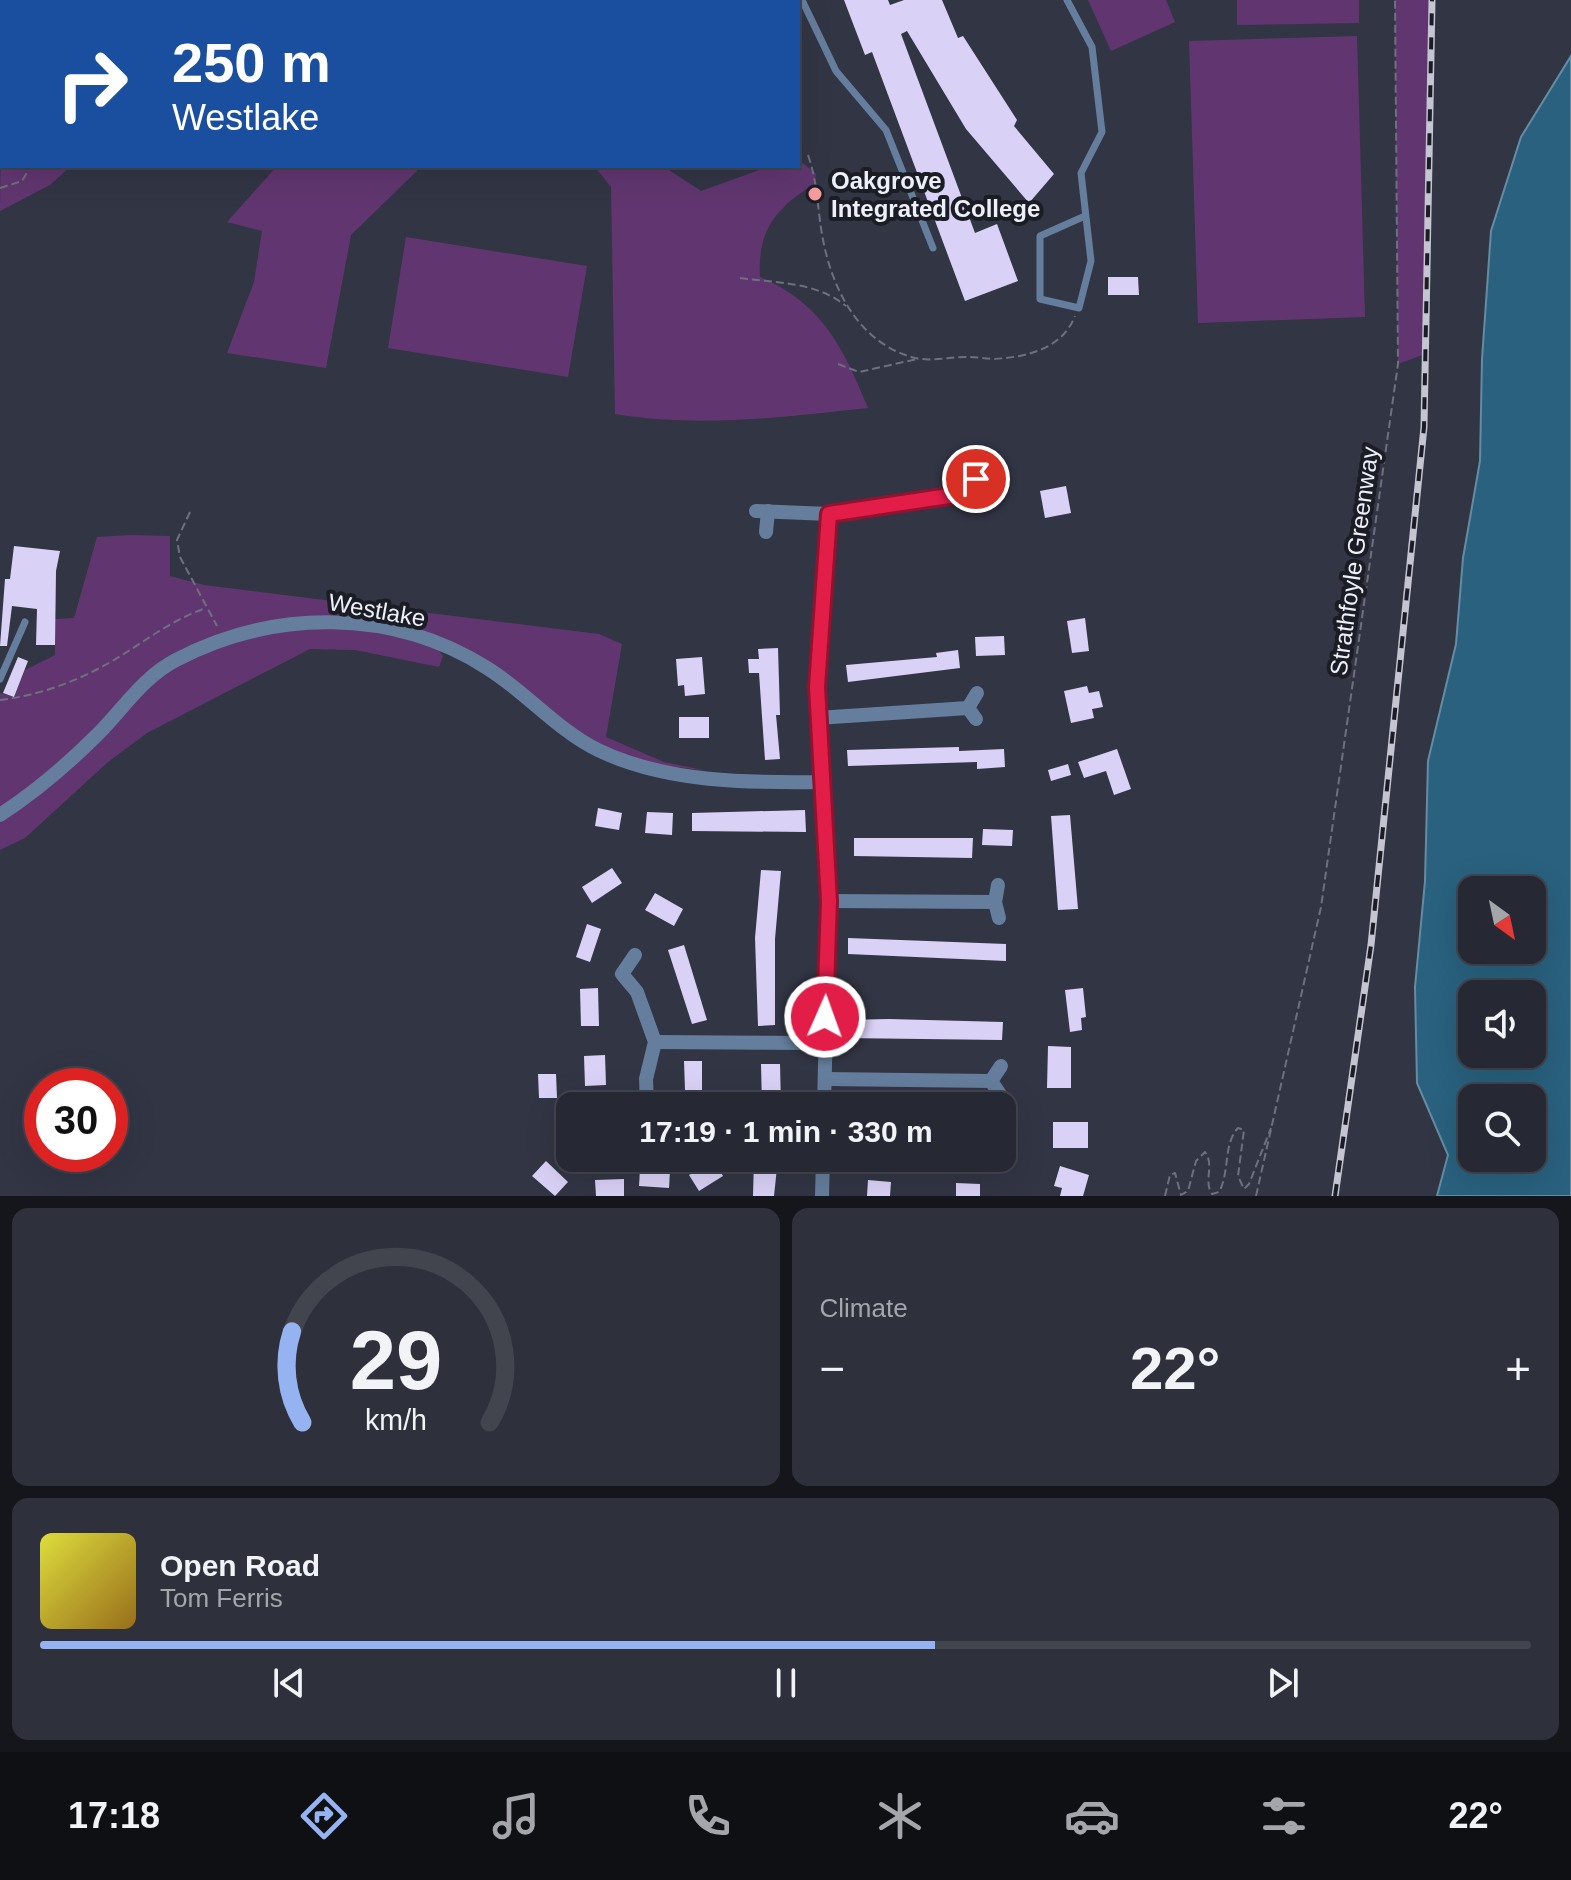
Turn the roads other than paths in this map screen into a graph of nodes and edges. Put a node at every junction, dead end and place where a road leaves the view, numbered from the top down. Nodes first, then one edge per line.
1 (802, 0) edge
2 (1067, 0) edge
3 (1085, 216) junction
4 (933, 248) dead end
5 (976, 479) dead end
6 (829, 514) junction
7 (766, 532) dead end
8 (25, 622) dead end
9 (0, 679) edge
10 (977, 693) dead end
11 (817, 718) junction
12 (824, 782) junction
13 (0, 815) edge
14 (998, 885) dead end
15 (829, 901) junction
16 (995, 902) junction
17 (999, 918) dead end
18 (635, 955) dead end
19 (655, 1042) junction
20 (824, 1043) junction
21 (1001, 1066) dead end
22 (825, 1079) junction
23 (991, 1081) junction
24 (646, 1092) edge
25 (825, 1092) edge
26 (998, 1092) edge
27 (823, 1172) edge
28 (822, 1196) edge

1 - 4 lane
2 - 3 lane
3 - 3 lane
5 - 6 street
6 - 7 street
6 - 11 street
8 - 9 lane
10 - 11 street
11 - 12 street
12 - 13 street, Westlake
12 - 15 street
14 - 16 street
15 - 16 street
15 - 20 street
16 - 17 street
18 - 19 street
19 - 20 street
19 - 24 street
20 - 22 street
21 - 23 street
22 - 23 street
22 - 25 street
23 - 26 street
27 - 28 street

